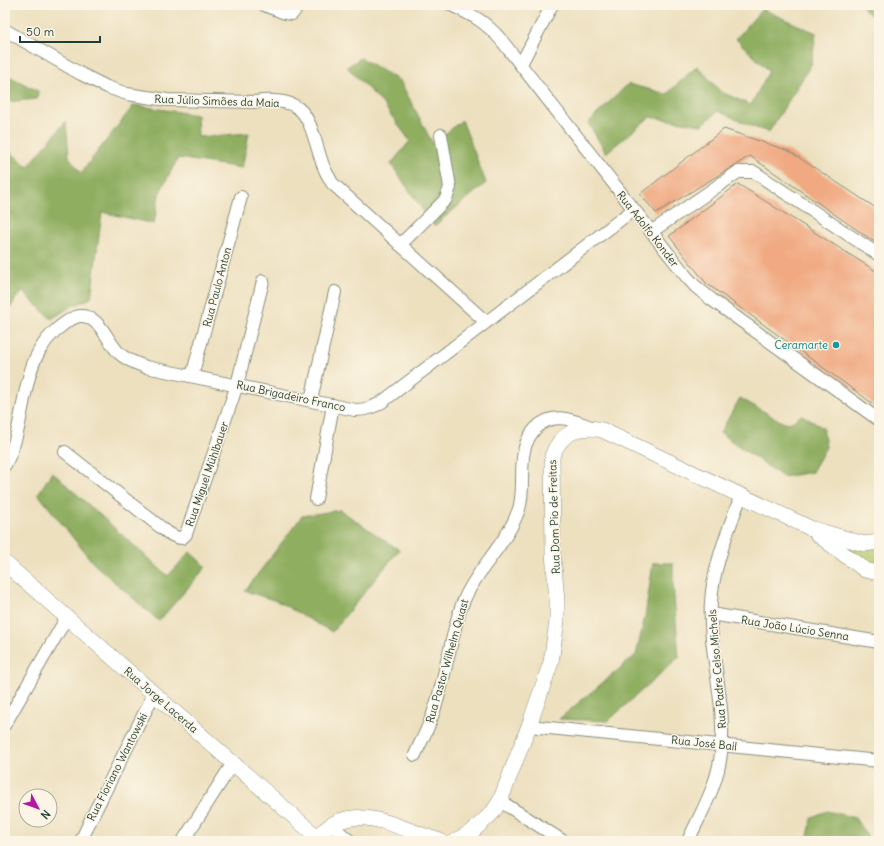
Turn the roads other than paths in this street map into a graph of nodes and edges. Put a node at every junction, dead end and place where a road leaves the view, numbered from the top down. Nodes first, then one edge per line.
1 (264, 5) edge
2 (299, 5) edge
3 (451, 5) edge
4 (552, 5) edge
5 (5, 30) edge
6 (521, 64) junction
7 (441, 135) dead end
8 (241, 197) dead end
9 (633, 210) junction
10 (651, 232) junction
11 (400, 245) junction
12 (879, 255) edge
13 (264, 281) dead end
14 (335, 292) dead end
15 (486, 322) junction
16 (192, 376) junction
17 (237, 385) junction
18 (311, 400) junction
19 (333, 405) junction
20 (879, 420) edge
21 (592, 427) junction
22 (65, 452) dead end
23 (5, 465) edge
24 (741, 495) junction
25 (316, 500) dead end
26 (810, 528) junction
27 (879, 542) edge
28 (5, 563) edge
29 (872, 571) edge
30 (879, 584) edge
31 (710, 614) junction
32 (67, 617) junction
33 (879, 642) edge
34 (154, 694) junction
35 (5, 724) edge
36 (529, 726) junction
37 (722, 744) junction
38 (415, 755) dead end
39 (879, 761) edge
40 (233, 763) junction
41 (500, 801) junction
42 (331, 825) junction
43 (315, 839) edge
44 (81, 841) edge
45 (183, 841) edge
46 (350, 841) edge
47 (440, 841) edge
48 (456, 841) edge
49 (563, 841) edge
50 (688, 841) edge

1 - 2 street
3 - 6 street, Rua Adolfo Konder
4 - 6 street
5 - 11 street, Rua Júlio Simões da Maia
6 - 9 street, Rua Adolfo Konder
7 - 11 street
8 - 16 street, Rua Paulo Anton
9 - 10 street, Rua Adolfo Konder
9 - 15 street, Rua Brigadeiro Franco
10 - 12 street
10 - 20 street, Rua Adolfo Konder
11 - 15 street, Rua Júlio Simões da Maia
13 - 17 street
14 - 18 street
15 - 19 street, Rua Brigadeiro Franco
16 - 17 street, Rua Brigadeiro Franco
16 - 23 street, Rua Brigadeiro Franco
17 - 18 street, Rua Brigadeiro Franco
17 - 22 street, Rua Miguel Mühlbauer
18 - 19 street, Rua Brigadeiro Franco
19 - 25 street
21 - 24 main road
21 - 36 main road, Rua Dom Pio de Freitas
21 - 38 street, Rua Pastor Wilhelm Quast
24 - 26 main road
24 - 31 street, Rua Padre Celso Michels
26 - 27 main road
26 - 29 main road
28 - 32 main road, Rua Jorge Lacerda
29 - 30 main road
31 - 33 street, Rua João Lúcio Senna
31 - 37 street, Rua Padre Celso Michels
32 - 34 main road, Rua Jorge Lacerda
32 - 35 street
34 - 40 main road, Rua Jorge Lacerda
34 - 44 street, Rua Floriano Wantowski
36 - 37 street, Rua José Bail
36 - 41 main road, Rua Dom Pio de Freitas
37 - 39 street, Rua José Bail
37 - 50 street, Rua Padre Celso Michels
40 - 43 main road, Rua Jorge Lacerda
40 - 45 street
41 - 48 main road, Rua Dom Pio de Freitas
41 - 49 street
42 - 43 main road
42 - 46 street
42 - 47 main road

